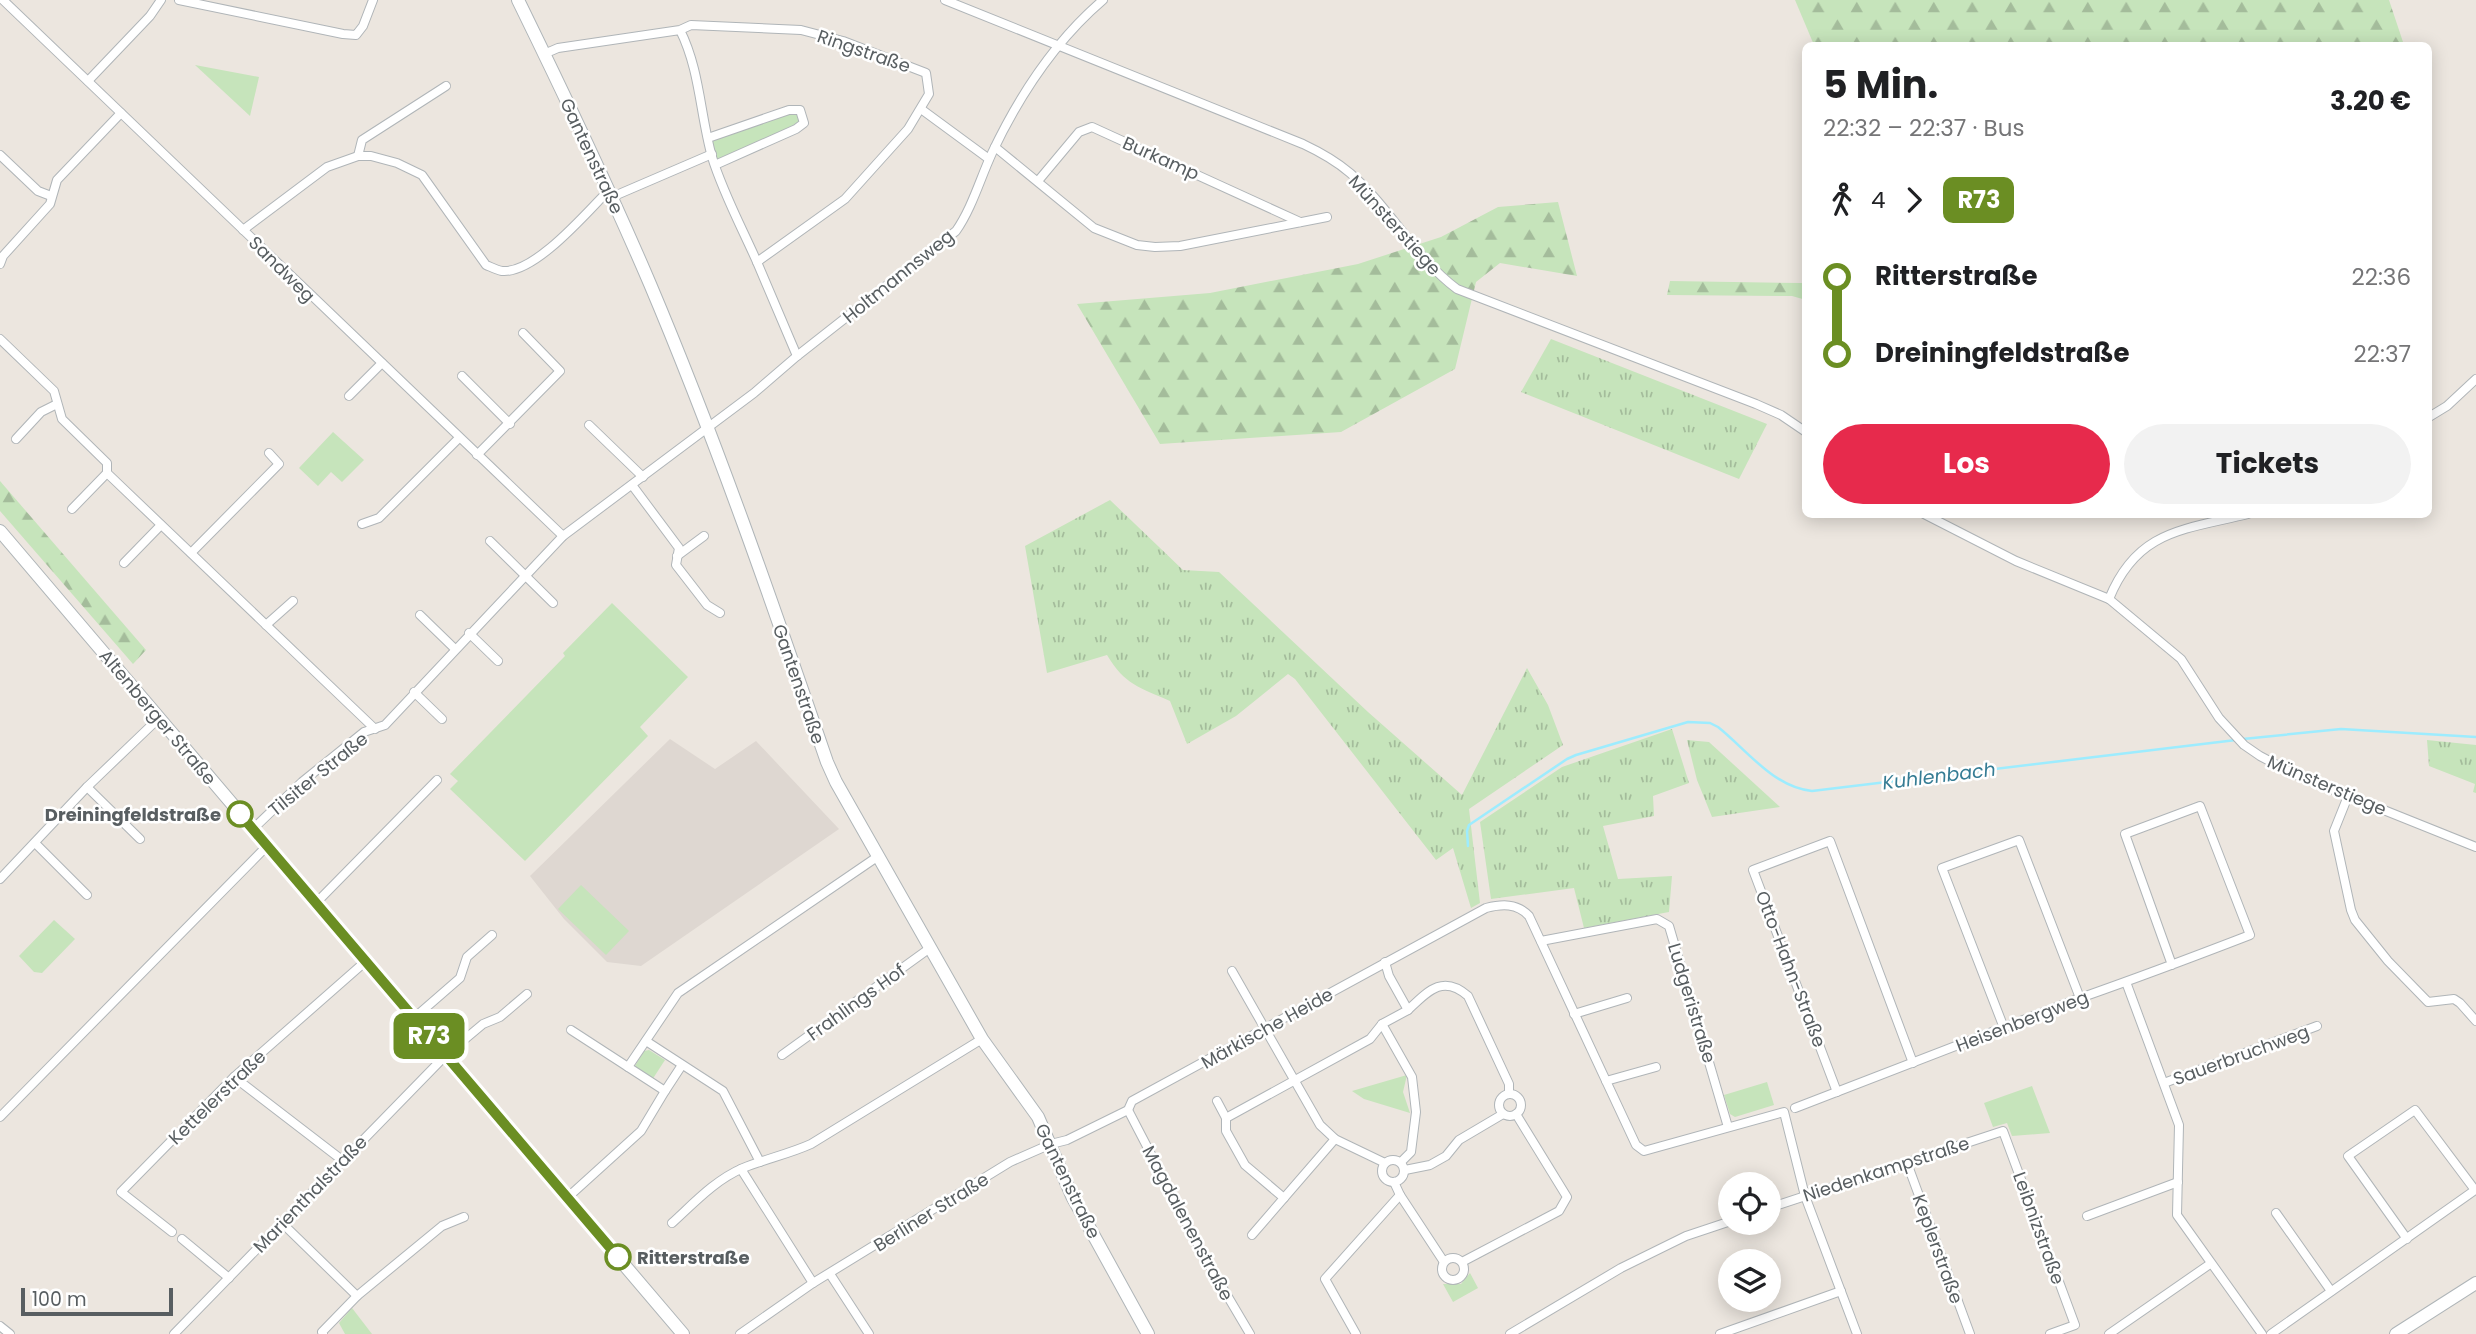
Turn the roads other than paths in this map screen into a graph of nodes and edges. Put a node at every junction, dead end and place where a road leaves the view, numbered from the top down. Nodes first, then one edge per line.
1 (3, 0) edge
2 (162, 0) edge
3 (179, 0) edge
4 (373, 0) edge
5 (518, 0) edge
6 (945, 0) edge
7 (1102, 0) edge
8 (680, 30) junction
9 (1058, 46) junction
10 (544, 54) junction
11 (88, 81) junction
12 (446, 86) dead end
13 (921, 109) junction
14 (121, 113) junction
15 (708, 138) junction
16 (995, 147) junction
17 (0, 155) edge
18 (712, 155) junction
19 (358, 156) junction
20 (989, 159) junction
21 (715, 165) junction
22 (1038, 181) junction
23 (610, 193) junction
24 (51, 196) junction
25 (1328, 217) dead end
26 (1300, 222) junction
27 (243, 230) junction
28 (1, 258) edge
29 (757, 262) junction
30 (523, 333) dead end
31 (0, 339) edge
32 (797, 356) junction
33 (382, 363) junction
34 (462, 376) dead end
35 (2476, 379) edge
36 (349, 396) dead end
37 (57, 404) junction
38 (2432, 416) edge
39 (510, 424) junction
40 (589, 425) dead end
41 (707, 428) junction
42 (1802, 429) edge
43 (458, 438) junction
44 (16, 439) dead end
45 (269, 453) dead end
46 (477, 455) junction
47 (107, 473) junction
48 (643, 477) junction
49 (632, 485) junction
50 (72, 509) dead end
51 (1932, 518) edge
52 (2232, 518) edge
53 (362, 524) dead end
54 (161, 525) junction
55 (0, 531) edge
56 (563, 536) junction
57 (704, 536) dead end
58 (490, 541) dead end
59 (191, 553) junction
60 (677, 556) junction
61 (124, 563) dead end
62 (526, 575) junction
63 (2109, 599) junction
64 (293, 601) dead end
65 (553, 603) dead end
66 (720, 613) dead end
67 (420, 615) dead end
68 (265, 625) junction
69 (469, 633) junction
70 (454, 648) junction
71 (498, 661) dead end
72 (414, 692) junction
73 (159, 718) junction
74 (442, 719) dead end
75 (375, 729) junction
76 (437, 779) dead end
77 (87, 787) junction
78 (2348, 796) junction
79 (253, 829) junction
80 (141, 839) dead end
81 (34, 843) junction
82 (268, 845) junction
83 (2476, 847) edge
84 (877, 858) junction
85 (0, 880) edge
86 (87, 895) dead end
87 (316, 903) junction
88 (492, 935) dead end
89 (1541, 941) junction
90 (930, 948) junction
91 (366, 961) junction
92 (1385, 962) junction
93 (2172, 965) junction
94 (1232, 971) dead end
95 (2126, 982) junction
96 (527, 994) dead end
97 (1627, 998) dead end
98 (2080, 999) junction
99 (1408, 1010) junction
100 (1574, 1014) junction
101 (414, 1018) junction
102 (2476, 1021) edge
103 (1382, 1024) junction
104 (2317, 1026) dead end
105 (2004, 1028) junction
106 (571, 1030) dead end
107 (1265, 1030) junction
108 (982, 1039) junction
109 (646, 1041) junction
110 (446, 1055) junction
111 (782, 1055) dead end
112 (1913, 1063) junction
113 (682, 1065) junction
114 (628, 1067) junction
115 (1656, 1067) dead end
116 (234, 1077) junction
117 (1295, 1080) junction
118 (1606, 1081) junction
119 (2164, 1083) junction
120 (665, 1091) junction
121 (1837, 1092) junction
122 (1509, 1094) junction
123 (1217, 1101) dead end
124 (1794, 1108) dead end
125 (1128, 1110) junction
126 (1503, 1114) junction
127 (1516, 1114) junction
128 (0, 1117) edge
129 (1226, 1118) junction
130 (1728, 1127) junction
131 (2003, 1131) joint
132 (1335, 1139) junction
133 (1051, 1144) junction
134 (342, 1160) junction
135 (760, 1162) junction
136 (1385, 1163) junction
137 (1907, 1163) junction
138 (1403, 1166) junction
139 (741, 1169) junction
140 (1394, 1182) junction
141 (2178, 1182) junction
142 (1400, 1195) junction
143 (1805, 1196) junction
144 (567, 1198) junction
145 (1284, 1198) junction
146 (1781, 1204) edge
147 (2276, 1213) dead end
148 (2087, 1216) dead end
149 (464, 1217) dead end
150 (282, 1223) junction
151 (672, 1223) dead end
152 (1718, 1225) edge
153 (172, 1232) dead end
154 (1252, 1235) dead end
155 (182, 1239) dead end
156 (2407, 1239) junction
157 (1444, 1262) junction
158 (1462, 1262) junction
159 (2210, 1264) junction
160 (830, 1274) junction
161 (229, 1278) junction
162 (813, 1283) junction
163 (2476, 1283) edge
164 (1841, 1291) junction
165 (2331, 1292) junction
166 (357, 1296) junction
167 (0, 1326) edge
168 (10, 1334) edge
169 (174, 1334) edge
170 (323, 1334) edge
171 (683, 1334) edge
172 (740, 1334) edge
173 (869, 1334) edge
174 (1147, 1334) edge
175 (1250, 1334) edge
176 (1356, 1334) edge
177 (1510, 1334) edge
178 (1720, 1334) edge
179 (1857, 1334) edge
180 (1970, 1334) edge
181 (2050, 1334) edge
182 (2109, 1334) edge
183 (2262, 1334) edge
184 (2271, 1334) edge
185 (2396, 1334) edge

1 - 11 street, Sandweg
2 - 11 street
3 - 4 street
5 - 10 street, Gantenstraße
6 - 9 street, Münsterstiege
7 - 9 street, Holtmannsweg
8 - 10 street, Ringstraße
8 - 13 street, Ringstraße
8 - 15 street
9 - 16 street, Holtmannsweg
9 - 42 street, Münsterstiege
10 - 23 street, Gantenstraße
11 - 14 street, Sandweg
12 - 19 street
13 - 20 street
13 - 29 street, Ringstraße
14 - 24 street
14 - 27 street, Sandweg
15 - 18 street
15 - 21 street
16 - 20 street, Holtmannsweg
16 - 22 street
17 - 24 street
18 - 21 street
18 - 23 street
19 - 23 street
19 - 27 street
20 - 32 street, Holtmannsweg
21 - 29 street
22 - 26 street
22 - 26 street, Burkamp
23 - 41 street, Gantenstraße
24 - 28 street
25 - 26 street
27 - 33 street, Sandweg
29 - 32 street
30 - 39 street
31 - 37 street
32 - 41 street, Holtmannsweg
33 - 36 street
33 - 43 street, Sandweg
34 - 39 street
35 - 38 street
37 - 44 street
37 - 47 street
39 - 46 street
40 - 48 street
41 - 48 street, Tilsiter Straße
41 - 84 street, Gantenstraße
43 - 46 street, Sandweg
43 - 53 street
45 - 59 street
46 - 56 street, Sandweg
47 - 50 street
47 - 54 street
48 - 49 street, Tilsiter Straße
49 - 56 street, Tilsiter Straße
49 - 60 street
51 - 63 street, Münsterstiege
52 - 63 street
54 - 59 street
54 - 61 street
55 - 73 street, Altenberger Straße
56 - 62 street, Tilsiter Straße
57 - 60 street
58 - 62 street
59 - 68 street
60 - 66 street
62 - 65 street
62 - 69 street, Tilsiter Straße
63 - 78 street, Münsterstiege
64 - 68 street
67 - 70 street
68 - 75 street
69 - 70 street, Tilsiter Straße
69 - 71 street
70 - 72 street, Tilsiter Straße
72 - 74 street
72 - 75 street, Tilsiter Straße
73 - 77 street
73 - 79 street, Altenberger Straße
75 - 79 street, Tilsiter Straße
76 - 87 street
77 - 80 street
77 - 81 street
78 - 83 street, Münsterstiege
78 - 102 street
79 - 82 street, Altenberger Straße
81 - 85 street
81 - 86 street
82 - 87 street, Altenberger Straße
82 - 128 street
84 - 90 street, Gantenstraße
84 - 109 street
87 - 91 street, Altenberger Straße
88 - 101 street
89 - 92 street, Märkische Heide
89 - 100 street
89 - 130 street, Ludgeristraße
90 - 108 street, Gantenstraße
90 - 111 street, Frahlings Hof
91 - 101 street, Altenberger Straße
91 - 116 street, Kettelerstraße
92 - 99 street
92 - 107 street, Märkische Heide
93 - 93 street, Heisenbergweg
93 - 95 street, Heisenbergweg
94 - 107 street
95 - 98 street, Heisenbergweg
95 - 119 street, Sauerbruchweg
96 - 110 street
97 - 100 street
98 - 105 street, Heisenbergweg
98 - 105 street
99 - 103 street
99 - 122 street
100 - 118 street
101 - 110 street, Altenberger Straße
103 - 117 street
103 - 138 street
104 - 119 street, Sauerbruchweg
105 - 112 street, Heisenbergweg
106 - 114 street
107 - 117 street
107 - 125 street, Märkische Heide
108 - 133 street, Gantenstraße
108 - 135 street
109 - 113 street
109 - 114 street
110 - 134 street, Marienthalstraße
110 - 144 street, Altenberger Straße
112 - 121 street, Heisenbergweg
112 - 121 street, Otto-Hahn-Straße
113 - 120 street
113 - 135 street
114 - 120 street
115 - 118 street
116 - 134 street
116 - 153 street, Kettelerstraße
117 - 129 street
117 - 132 street
118 - 130 street
119 - 141 street, Sauerbruchweg
120 - 144 street
121 - 124 street, Heisenbergweg
122 - 126 street
122 - 127 street
123 - 129 street
125 - 133 street, Märkische Heide
125 - 175 street, Magdalenenstraße
126 - 127 street
126 - 138 street
127 - 158 street
129 - 145 street
130 - 143 street
131 - 137 street, Niedenkampstraße
131 - 181 street, Leibnizstraße
132 - 136 street
132 - 145 street
133 - 160 street, Berliner Straße
133 - 174 street, Gantenstraße
134 - 150 street, Marienthalstraße
135 - 139 street
136 - 138 street
136 - 140 street
137 - 143 street, Niedenkampstraße
137 - 180 street, Keplerstraße
138 - 140 street
139 - 151 street
139 - 162 street
140 - 142 street
141 - 148 street
141 - 159 street, Sauerbruchweg
142 - 157 street
142 - 176 street
143 - 146 street, Niedenkampstraße
143 - 164 street
144 - 171 street, Altenberger Straße
145 - 154 street
147 - 165 street
149 - 166 street
150 - 161 street, Marienthalstraße
150 - 166 street
152 - 177 street
155 - 161 street
156 - 156 street
156 - 165 street
157 - 158 street
157 - 158 street
159 - 182 street
159 - 183 street, Sauerbruchweg
160 - 162 street, Berliner Straße
160 - 173 street
161 - 169 street, Marienthalstraße
162 - 172 street, Berliner Straße
163 - 185 street
164 - 178 street
164 - 179 street
165 - 184 street
166 - 170 street
167 - 168 street

